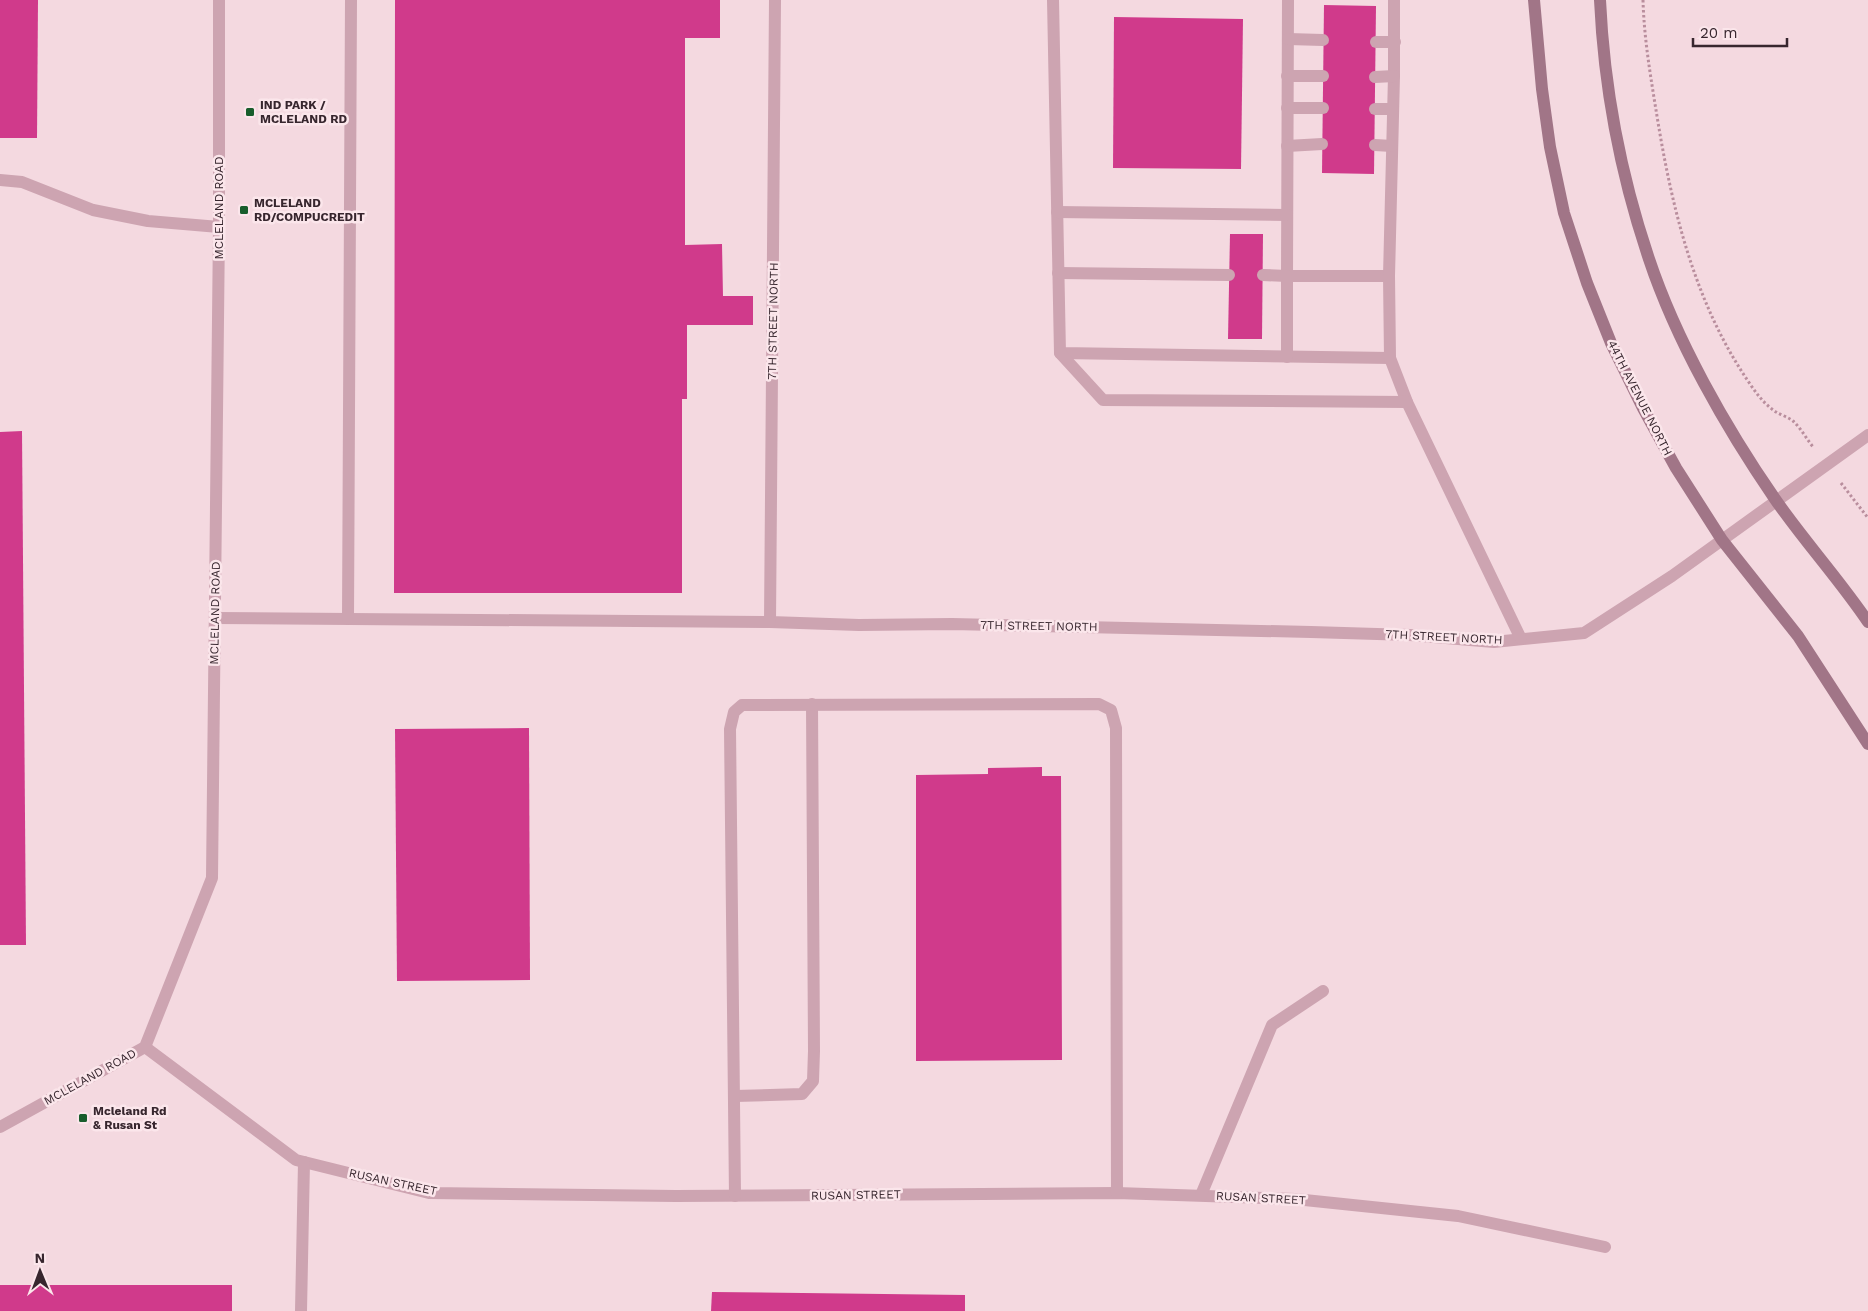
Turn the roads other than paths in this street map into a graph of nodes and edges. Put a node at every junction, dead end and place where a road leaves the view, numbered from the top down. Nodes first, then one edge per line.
1 (219, 0) edge
2 (351, 0) edge
3 (775, 0) edge
4 (1053, 0) edge
5 (1288, 0) edge
6 (1394, 0) edge
7 (1534, 0) edge
8 (1600, 0) edge
9 (1288, 39) junction
10 (1323, 40) dead end
11 (1376, 42) dead end
12 (1395, 42) junction
13 (1287, 76) junction
14 (1323, 76) dead end
15 (1394, 76) junction
16 (1375, 77) dead end
17 (1287, 108) junction
18 (1323, 108) dead end
19 (1375, 109) dead end
20 (1394, 109) junction
21 (1322, 144) dead end
22 (1375, 145) dead end
23 (1287, 146) junction
24 (1392, 146) junction
25 (0, 180) edge
26 (1057, 212) junction
27 (1287, 215) junction
28 (219, 226) junction
29 (1058, 273) junction
30 (1263, 275) dead end
31 (1229, 276) dead end
32 (1287, 276) junction
33 (1389, 276) junction
34 (1060, 353) junction
35 (1287, 357) junction
36 (1390, 358) junction
37 (1408, 402) junction
38 (1868, 436) edge
39 (1776, 501) junction
40 (1722, 540) junction
41 (214, 618) junction
42 (348, 619) junction
43 (770, 622) junction
44 (1868, 622) edge
45 (1521, 639) junction
46 (812, 704) junction
47 (1868, 744) edge
48 (1323, 991) dead end
49 (145, 1047) junction
50 (735, 1096) junction
51 (0, 1127) edge
52 (304, 1162) junction
53 (1117, 1193) junction
54 (1201, 1195) junction
55 (735, 1196) junction
56 (1605, 1247) dead end
57 (301, 1311) edge

1 - 28 lane, MCLELAND ROAD
2 - 42 lane
3 - 43 lane, 7TH STREET NORTH
4 - 26 lane
5 - 9 lane
6 - 12 lane
7 - 40 main road, 44TH AVENUE NORTH
8 - 39 main road
9 - 10 lane
9 - 13 lane
11 - 12 lane
12 - 15 lane
13 - 14 lane
13 - 17 lane
15 - 16 lane
15 - 20 lane
17 - 18 lane
17 - 23 lane
19 - 20 lane
20 - 24 lane
21 - 23 lane
22 - 24 lane
23 - 27 lane
24 - 33 lane
25 - 28 lane
26 - 27 lane
26 - 29 lane
27 - 32 lane
28 - 41 lane, MCLELAND ROAD
29 - 31 lane
29 - 34 lane
30 - 32 lane
32 - 33 lane
32 - 35 lane
33 - 36 lane
34 - 35 lane
34 - 37 lane
35 - 36 lane
36 - 37 lane
37 - 45 lane
38 - 39 lane, 7TH STREET NORTH
39 - 40 lane, 7TH STREET NORTH
39 - 44 main road
40 - 45 lane, 7TH STREET NORTH
40 - 47 main road, 44TH AVENUE NORTH
41 - 42 lane
41 - 49 lane, MCLELAND ROAD
42 - 43 lane
43 - 45 lane, 7TH STREET NORTH
46 - 50 lane
46 - 50 lane
46 - 53 lane
48 - 54 lane
49 - 51 lane, MCLELAND ROAD
49 - 52 lane, RUSAN STREET
50 - 55 lane
52 - 55 lane, RUSAN STREET
52 - 57 lane
53 - 54 lane, RUSAN STREET
53 - 55 lane, RUSAN STREET
54 - 56 lane, RUSAN STREET

